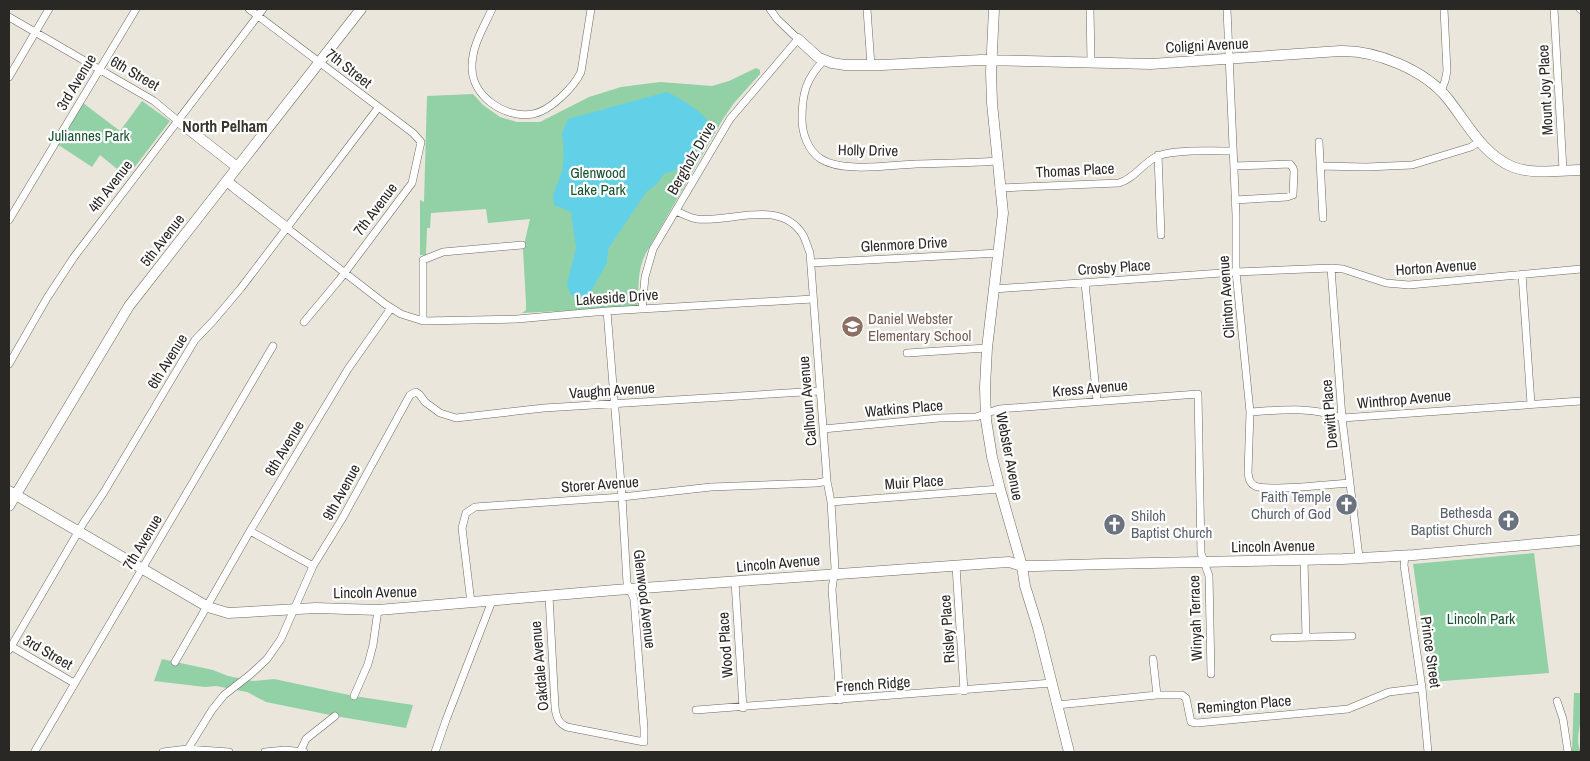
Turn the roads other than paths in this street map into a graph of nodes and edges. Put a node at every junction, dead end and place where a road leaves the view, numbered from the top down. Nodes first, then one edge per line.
1 (49, 9) edge
2 (136, 9) edge
3 (249, 9) edge
4 (263, 9) edge
5 (361, 9) edge
6 (492, 9) edge
7 (592, 9) edge
8 (770, 9) edge
9 (867, 9) edge
10 (994, 9) edge
11 (1090, 9) edge
12 (1227, 9) edge
13 (1444, 9) edge
14 (1554, 9) edge
15 (258, 16) junction
16 (9, 17) edge
17 (35, 32) junction
18 (798, 39) junction
19 (824, 60) junction
20 (992, 60) junction
21 (1229, 60) junction
22 (319, 62) junction
23 (1091, 62) junction
24 (872, 66) junction
25 (99, 69) junction
26 (9, 77) edge
27 (1441, 91) junction
28 (378, 108) junction
29 (178, 121) junction
30 (1480, 141) junction
31 (1319, 142) dead end
32 (1233, 151) junction
33 (419, 155) joint
34 (1158, 155) junction
35 (997, 161) junction
36 (1234, 166) junction
37 (1320, 166) junction
38 (237, 168) junction
39 (1563, 170) junction
40 (1581, 172) edge
41 (227, 181) junction
42 (999, 188) junction
43 (1235, 200) junction
44 (676, 211) junction
45 (1323, 218) dead end
46 (9, 220) edge
47 (286, 228) junction
48 (1161, 235) dead end
49 (522, 245) dead end
50 (999, 253) junction
51 (811, 263) junction
52 (1332, 268) junction
53 (1581, 270) edge
54 (344, 272) junction
55 (1236, 272) junction
56 (1522, 274) junction
57 (1085, 283) junction
58 (994, 289) junction
59 (813, 299) junction
60 (391, 308) junction
61 (642, 309) junction
62 (607, 311) junction
63 (423, 320) junction
64 (304, 322) dead end
65 (273, 346) dead end
66 (987, 348) junction
67 (907, 353) dead end
68 (9, 364) edge
69 (820, 391) junction
70 (416, 392) joint
71 (1198, 394) joint
72 (1097, 401) junction
73 (1581, 401) edge
74 (613, 404) junction
75 (1531, 404) junction
76 (986, 412) junction
77 (1250, 412) junction
78 (1342, 418) junction
79 (823, 429) junction
80 (827, 481) junction
81 (1350, 483) junction
82 (1000, 489) junction
83 (12, 493) edge
84 (622, 497) junction
85 (831, 502) junction
86 (9, 506) edge
87 (250, 531) junction
88 (78, 533) junction
89 (1581, 540) edge
90 (1405, 555) junction
91 (1359, 557) junction
92 (1304, 560) junction
93 (1206, 562) junction
94 (313, 566) junction
95 (956, 566) junction
96 (1022, 566) junction
97 (143, 569) junction
98 (835, 574) junction
99 (735, 582) junction
100 (629, 590) junction
101 (549, 596) junction
102 (492, 601) junction
103 (471, 603) junction
104 (208, 607) junction
105 (294, 609) junction
106 (378, 610) junction
107 (1352, 636) dead end
108 (1306, 637) junction
109 (1274, 638) dead end
110 (9, 647) edge
111 (1153, 658) dead end
112 (175, 662) dead end
113 (1211, 674) dead end
114 (74, 683) junction
115 (1052, 683) junction
116 (1422, 688) junction
117 (964, 690) junction
118 (1157, 695) junction
119 (354, 696) dead end
120 (840, 700) junction
121 (1558, 701) dead end
122 (1057, 705) junction
123 (743, 708) junction
124 (696, 710) dead end
125 (335, 716) dead end
126 (644, 742) joint
127 (35, 751) dead end
128 (186, 751) edge
129 (163, 752) edge
130 (229, 752) edge
131 (265, 752) edge
132 (301, 752) edge
133 (435, 752) edge
134 (1069, 752) edge
135 (1428, 752) edge
136 (1568, 752) edge

1 - 17 street
2 - 25 street, 3rd Avenue
3 - 15 street, 7th Street
4 - 15 street, 4th Avenue
5 - 22 street, 5th Avenue
6 - 7 street
8 - 18 street
9 - 24 street
10 - 20 street, Webster Avenue
11 - 23 street
12 - 21 street, Clinton Avenue
13 - 27 street
14 - 39 street, Mount Joy Place
15 - 22 street, 7th Street
15 - 29 street, 4th Avenue
16 - 17 street, 6th Street
17 - 25 street, 6th Street
17 - 26 street
18 - 19 street, Coligni Avenue
18 - 44 street, Bergholz Drive
19 - 24 street, Coligni Avenue
19 - 35 street, Holly Drive
20 - 23 street, Coligni Avenue
20 - 24 street, Coligni Avenue
20 - 35 street, Webster Avenue
21 - 23 street, Coligni Avenue
21 - 27 street, Coligni Avenue
21 - 32 street, Clinton Avenue
22 - 28 street, 7th Street
22 - 38 street, 5th Avenue
25 - 29 street, 6th Street
25 - 46 street, 3rd Avenue
27 - 30 street, Coligni Avenue
28 - 33 street, 7th Street
28 - 47 street, 6th Avenue
29 - 38 street, 6th Street
29 - 68 street, 4th Avenue
30 - 37 street
30 - 39 street, Coligni Avenue
31 - 37 street
32 - 34 street
32 - 36 street, Clinton Avenue
33 - 54 street, 7th Avenue
34 - 42 street, Thomas Place
34 - 48 street
35 - 42 street, Webster Avenue
36 - 43 street, Clinton Avenue
36 - 43 street
37 - 45 street
38 - 41 street, 5th Avenue
39 - 40 street, Coligni Avenue
41 - 47 street
41 - 83 street, 5th Avenue
42 - 50 street, Webster Avenue
43 - 55 street, Clinton Avenue
44 - 51 street, Calhoun Avenue
44 - 61 street, Bergholz Drive
47 - 54 street
47 - 88 street, 6th Avenue
49 - 63 street
50 - 51 street, Glenmore Drive
50 - 58 street, Webster Avenue
51 - 59 street, Calhoun Avenue
52 - 55 street, Horton Avenue
52 - 56 street, Horton Avenue
52 - 78 street, Dewitt Place
53 - 56 street, Horton Avenue
54 - 60 street
54 - 64 street, 7th Avenue
55 - 57 street, Crosby Place
55 - 77 street, Clinton Avenue
56 - 75 street
57 - 58 street, Crosby Place
57 - 72 street
58 - 66 street, Webster Avenue
59 - 61 street, Lakeside Drive
59 - 69 street, Calhoun Avenue
60 - 63 street
60 - 87 street, 8th Avenue
61 - 62 street, Lakeside Drive
62 - 63 street, Lakeside Drive
62 - 74 street, Glenwood Avenue
65 - 97 street, 7th Avenue
66 - 67 street
66 - 76 street, Webster Avenue
69 - 74 street, Vaughn Avenue
69 - 79 street, Calhoun Avenue
70 - 74 street, Vaughn Avenue
70 - 94 street, 9th Avenue
71 - 72 street, Kress Avenue
71 - 93 street, Winyah Terrace
72 - 76 street, Kress Avenue
73 - 75 street, Winthrop Avenue
74 - 84 street, Glenwood Avenue
75 - 78 street, Winthrop Avenue
76 - 79 street, Watkins Place
76 - 82 street, Webster Avenue
77 - 78 street, Winthrop Avenue
77 - 81 street, Clinton Avenue
78 - 81 street, Dewitt Place
79 - 80 street, Calhoun Avenue
80 - 84 street, Storer Avenue
80 - 85 street, Calhoun Avenue
81 - 91 street, Dewitt Place
82 - 85 street, Muir Place
82 - 96 street, Webster Avenue
83 - 86 street, 5th Avenue
83 - 88 street, Lincoln Avenue
84 - 100 street, Glenwood Avenue
84 - 103 street, Storer Avenue
85 - 98 street, Calhoun Avenue
87 - 94 street
87 - 104 street, 8th Avenue
88 - 97 street, Lincoln Avenue
88 - 110 street, 6th Avenue
89 - 90 street, Lincoln Avenue
90 - 91 street, Lincoln Avenue
90 - 116 street, Prince Street
91 - 92 street, Lincoln Avenue
92 - 93 street, Lincoln Avenue
92 - 108 street
93 - 96 street, Lincoln Avenue
93 - 113 street, Winyah Terrace
94 - 105 street, 9th Avenue
95 - 96 street, Lincoln Avenue
95 - 98 street, Lincoln Avenue
95 - 117 street, Risley Place
96 - 115 street, Webster Avenue
97 - 104 street, Lincoln Avenue
97 - 114 street, 7th Avenue
98 - 99 street, Lincoln Avenue
98 - 120 street, Calhoun Avenue
99 - 100 street, Lincoln Avenue
99 - 123 street, Wood Place
100 - 101 street, Lincoln Avenue
100 - 126 street, Glenwood Avenue
101 - 102 street, Lincoln Avenue
101 - 126 street, Oakdale Avenue
102 - 103 street, Lincoln Avenue
102 - 133 street
103 - 106 street, Lincoln Avenue
104 - 105 street, Lincoln Avenue
104 - 112 street, 8th Avenue
105 - 106 street, Lincoln Avenue
105 - 128 street, 9th Avenue
106 - 119 street
107 - 108 street
108 - 109 street
110 - 114 street, 3rd Street
111 - 118 street
114 - 127 street, 7th Avenue
115 - 117 street, French Ridge
115 - 122 street, Webster Avenue
116 - 118 street, Remington Place
116 - 135 street, Prince Street
117 - 120 street, French Ridge
118 - 122 street, Remington Place
120 - 123 street, French Ridge
121 - 136 street
122 - 134 street, Webster Avenue
123 - 124 street, French Ridge
125 - 132 street
128 - 129 street
128 - 130 street
131 - 132 street

